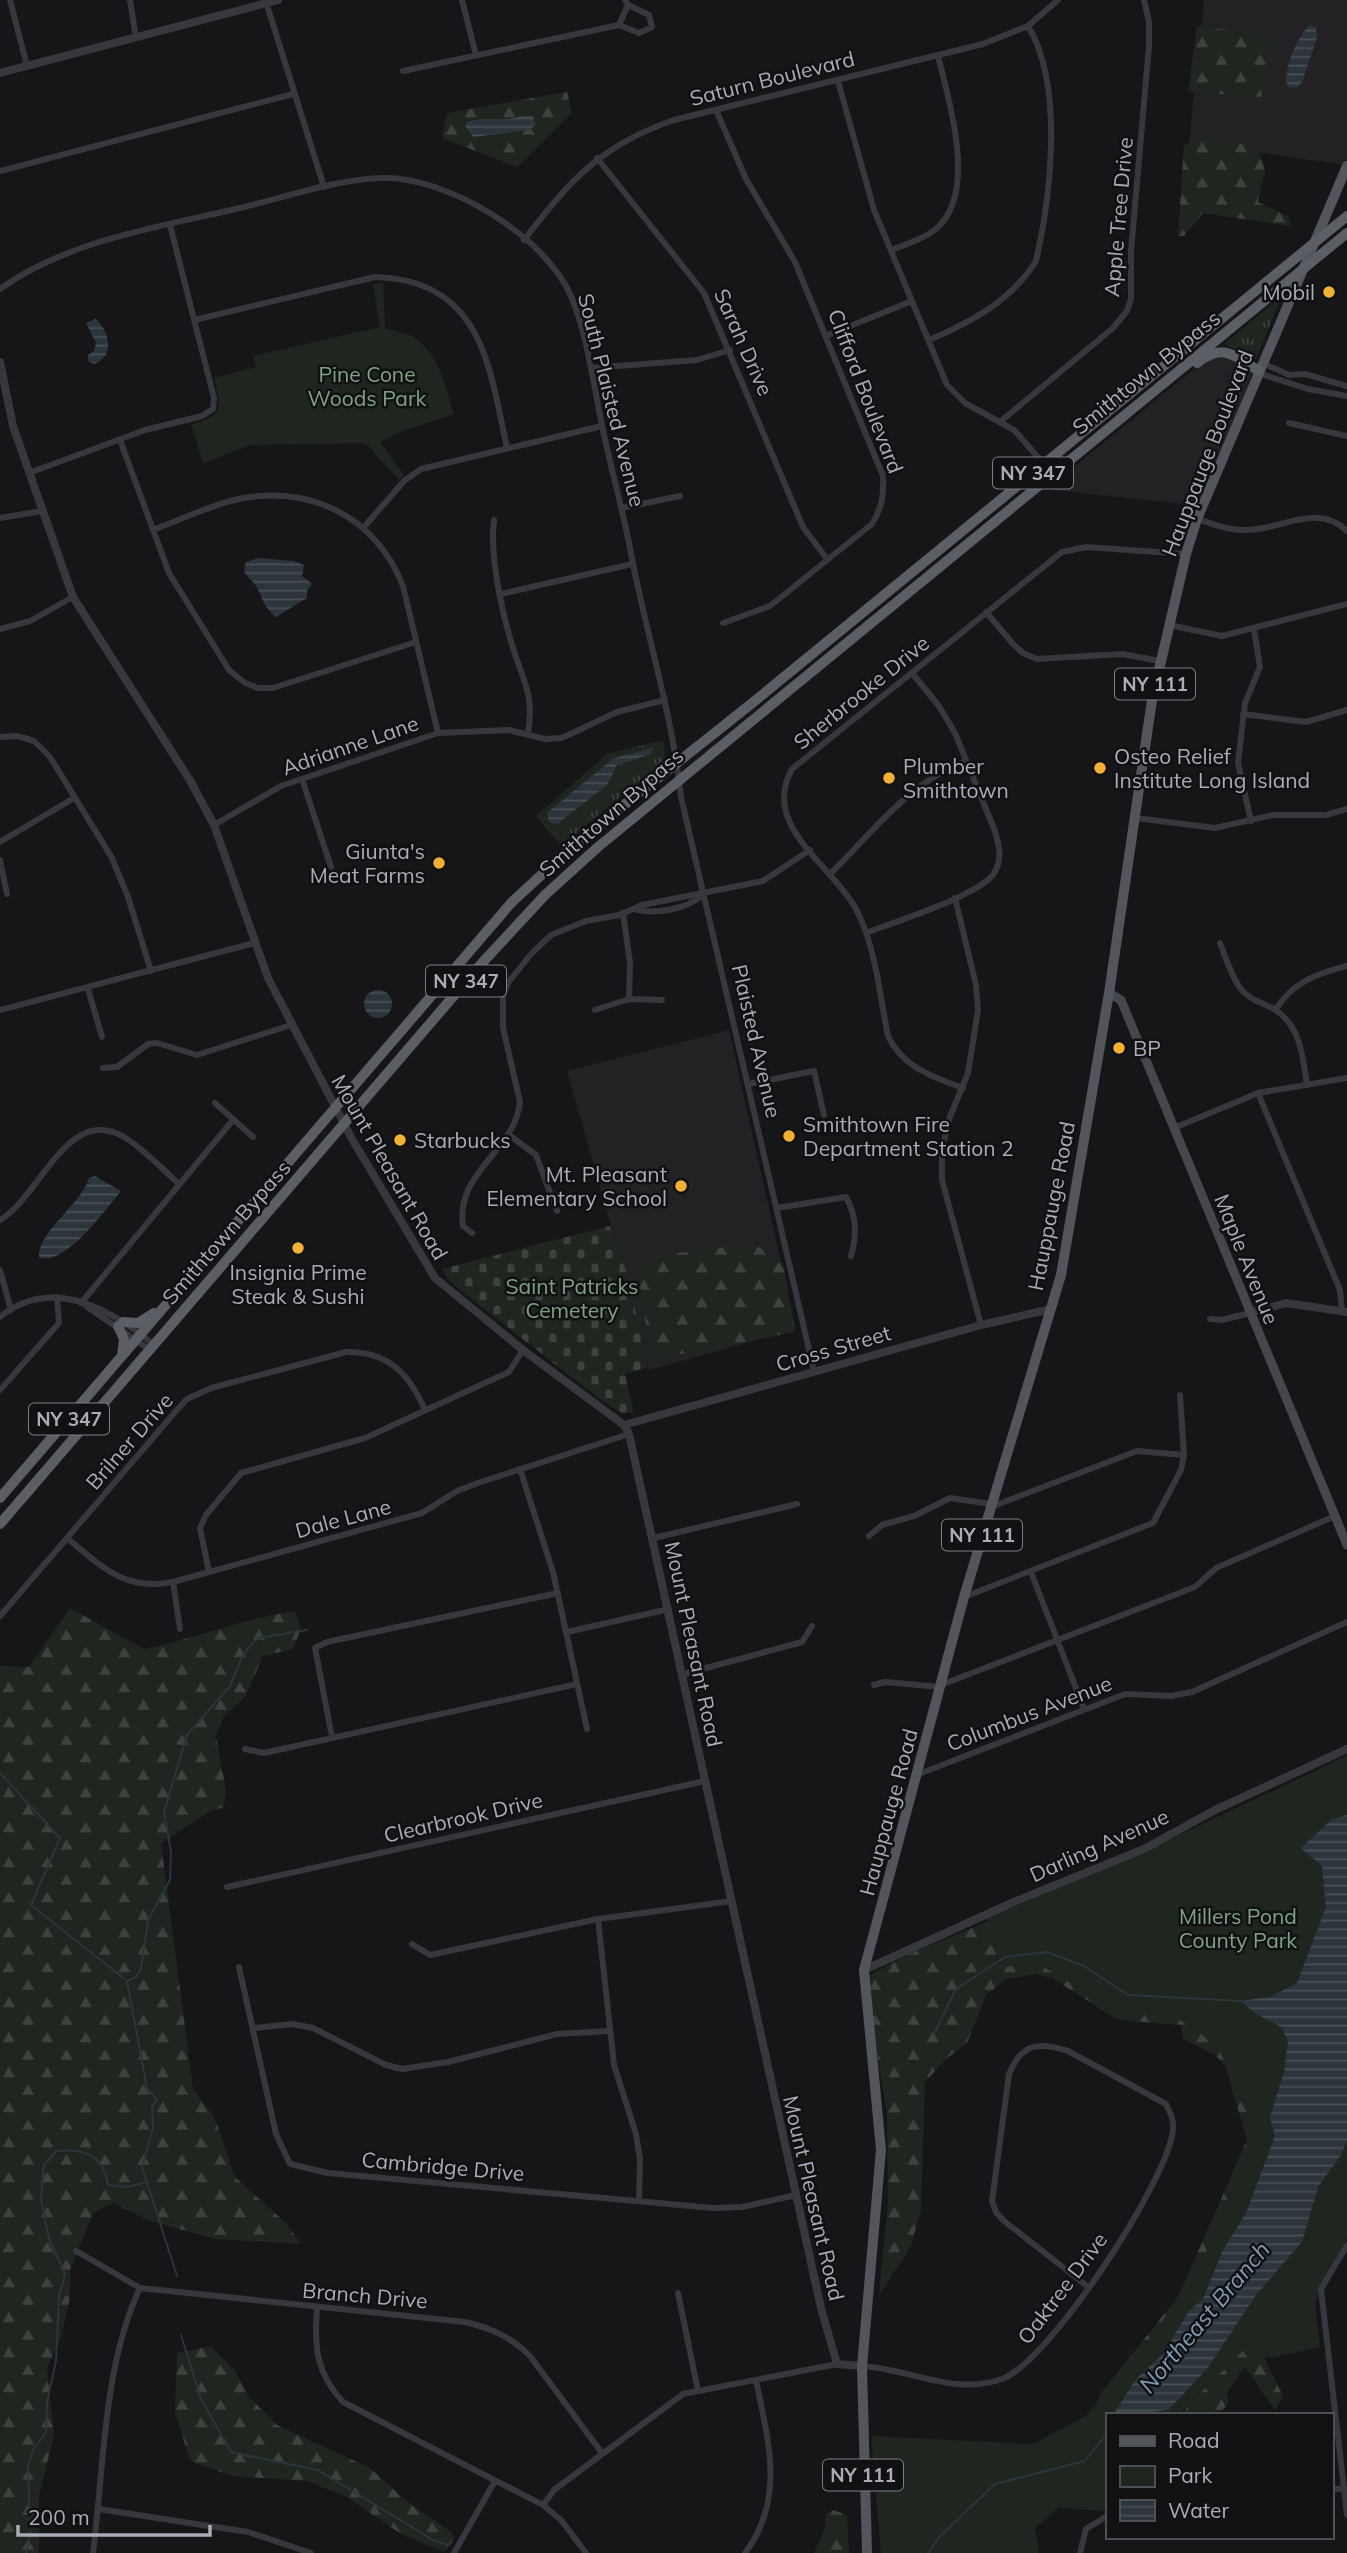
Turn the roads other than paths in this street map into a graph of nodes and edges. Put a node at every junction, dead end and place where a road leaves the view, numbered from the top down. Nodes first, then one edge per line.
1 (10, 0) edge
2 (130, 0) edge
3 (278, 0) edge
4 (462, 0) edge
5 (1058, 0) edge
6 (1144, 0) edge
7 (266, 2) edge
8 (627, 2) edge
9 (619, 25) junction
10 (1028, 26) junction
11 (136, 38) junction
12 (476, 55) junction
13 (938, 56) junction
14 (27, 66) junction
15 (403, 71) dead end
16 (0, 73) edge
17 (838, 81) junction
18 (293, 94) junction
19 (716, 110) junction
20 (597, 158) junction
21 (1347, 166) edge
22 (0, 171) edge
23 (324, 187) junction
24 (1347, 216) edge
25 (170, 226) junction
26 (1347, 233) edge
27 (524, 240) junction
28 (1314, 242) junction
29 (892, 250) junction
30 (1301, 271) junction
31 (0, 289) edge
32 (912, 302) junction
33 (194, 320) junction
34 (828, 335) junction
35 (929, 340) junction
36 (730, 350) junction
37 (0, 362) edge
38 (591, 368) junction
39 (1260, 369) junction
40 (1322, 378) junction
41 (1162, 383) junction
42 (1347, 386) edge
43 (1318, 391) junction
44 (1347, 396) edge
45 (1001, 421) junction
46 (1289, 423) dead end
47 (602, 426) junction
48 (1347, 436) edge
49 (120, 440) junction
50 (507, 449) junction
51 (1044, 464) junction
52 (29, 474) junction
53 (680, 496) dead end
54 (622, 508) junction
55 (42, 511) junction
56 (0, 518) edge
57 (1197, 519) junction
58 (495, 520) dead end
59 (364, 527) junction
60 (153, 530) junction
61 (1347, 531) edge
62 (1186, 554) junction
63 (827, 559) junction
64 (632, 564) junction
65 (501, 594) junction
66 (73, 597) junction
67 (1347, 604) edge
68 (986, 612) junction
69 (723, 623) dead end
70 (1169, 625) junction
71 (0, 629) edge
72 (1254, 629) junction
73 (416, 642) junction
74 (1160, 661) junction
75 (912, 673) junction
76 (665, 700) junction
77 (1347, 710) edge
78 (1244, 714) junction
79 (438, 733) junction
80 (528, 734) junction
81 (0, 737) edge
82 (677, 760) junction
83 (966, 761) junction
84 (679, 778) junction
85 (302, 779) junction
86 (74, 798) junction
87 (1347, 809) edge
88 (1136, 818) junction
89 (1251, 821) junction
90 (214, 825) junction
91 (0, 842) edge
92 (810, 850) junction
93 (0, 860) edge
94 (331, 867) dead end
95 (831, 873) junction
96 (7, 894) dead end
97 (704, 894) junction
98 (955, 898) junction
99 (676, 899) junction
100 (677, 907) junction
101 (636, 909) junction
102 (623, 913) junction
103 (866, 933) junction
104 (254, 943) junction
105 (1220, 943) dead end
106 (1347, 967) edge
107 (151, 971) junction
108 (89, 989) junction
109 (1109, 993) junction
110 (629, 999) junction
111 (662, 1000) dead end
112 (1276, 1009) junction
113 (0, 1010) edge
114 (596, 1010) dead end
115 (291, 1025) junction
116 (102, 1037) dead end
117 (103, 1068) dead end
118 (1347, 1077) edge
119 (749, 1084) junction
120 (1307, 1085) junction
121 (963, 1088) junction
122 (1258, 1093) junction
123 (1091, 1098) joint
124 (215, 1103) dead end
125 (334, 1106) junction
126 (824, 1115) dead end
127 (233, 1120) junction
128 (344, 1124) junction
129 (1174, 1128) junction
130 (509, 1135) junction
131 (253, 1137) dead end
132 (179, 1184) junction
133 (777, 1208) junction
134 (557, 1211) dead end
135 (0, 1221) edge
136 (472, 1233) dead end
137 (851, 1256) dead end
138 (0, 1270) edge
139 (57, 1297) junction
140 (81, 1303) junction
141 (165, 1306) junction
142 (1051, 1309) junction
143 (11, 1310) junction
144 (1344, 1311) edge
145 (1250, 1313) junction
146 (0, 1317) edge
147 (1210, 1319) dead end
148 (121, 1324) junction
149 (981, 1325) junction
150 (139, 1337) junction
151 (152, 1347) junction
152 (523, 1350) junction
153 (122, 1356) junction
154 (814, 1371) junction
155 (0, 1390) edge
156 (1180, 1395) dead end
157 (425, 1410) junction
158 (624, 1425) junction
159 (629, 1434) junction
160 (1184, 1455) junction
161 (520, 1469) junction
162 (0, 1498) edge
163 (796, 1504) dead end
164 (991, 1505) junction
165 (1335, 1517) junction
166 (0, 1524) edge
167 (869, 1536) dead end
168 (654, 1538) junction
169 (68, 1539) junction
170 (1347, 1545) edge
171 (209, 1572) junction
172 (1031, 1572) junction
173 (173, 1582) junction
174 (558, 1593) junction
175 (964, 1597) junction
176 (670, 1609) junction
177 (0, 1616) edge
178 (1347, 1622) edge
179 (812, 1626) dead end
180 (180, 1629) dead end
181 (567, 1632) junction
182 (1058, 1641) junction
183 (684, 1674) junction
184 (577, 1684) junction
185 (874, 1685) dead end
186 (941, 1686) junction
187 (1084, 1709) junction
188 (587, 1730) dead end
189 (331, 1738) junction
190 (245, 1749) dead end
191 (1347, 1749) edge
192 (919, 1774) junction
193 (705, 1781) junction
194 (227, 1887) dead end
195 (732, 1900) junction
196 (598, 1919) junction
197 (412, 1944) dead end
198 (240, 1967) dead end
199 (864, 1970) junction
200 (255, 2028) junction
201 (610, 2031) junction
202 (796, 2195) junction
203 (639, 2200) junction
204 (1347, 2245) edge
205 (76, 2251) dead end
206 (1087, 2286) junction
207 (140, 2288) junction
208 (678, 2293) dead end
209 (317, 2308) junction
210 (837, 2364) junction
211 (862, 2366) junction
212 (756, 2380) junction
213 (698, 2391) junction
214 (1332, 2413) edge
215 (1333, 2422) edge
216 (1335, 2444) edge
217 (602, 2453) junction
218 (495, 2481) junction
219 (1344, 2488) junction
220 (1333, 2490) edge
221 (543, 2505) junction
222 (99, 2509) junction
223 (1347, 2515) edge
224 (1106, 2517) edge
225 (93, 2553) edge
226 (311, 2553) edge
227 (454, 2553) edge
228 (586, 2553) edge
229 (745, 2553) edge
230 (867, 2553) edge
231 (1080, 2553) edge

1 - 14 street
2 - 11 street
3 - 7 street
4 - 12 street
5 - 10 street, Saturn Boulevard
6 - 45 street, Apple Tree Drive
7 - 11 street
7 - 18 street
8 - 9 street
8 - 9 street
9 - 12 street
10 - 13 street, Saturn Boulevard
10 - 35 street
11 - 14 street
12 - 15 street
13 - 17 street, Saturn Boulevard
13 - 29 street
14 - 16 street
17 - 19 street, Saturn Boulevard
17 - 29 street
18 - 22 street
18 - 23 street
19 - 20 street, Saturn Boulevard
19 - 34 street, Clifford Boulevard
20 - 27 street, Saturn Boulevard
20 - 36 street, Sarah Drive
21 - 28 main road, Hauppauge Boulevard / NY 111
23 - 25 street, South Plaisted Avenue
23 - 27 street, South Plaisted Avenue
24 - 28 highway, Smithtown Bypass / NY 347
25 - 31 street, South Plaisted Avenue
25 - 33 street
26 - 30 highway, Smithtown Bypass / NY 347
27 - 38 street, South Plaisted Avenue
28 - 30 main road, Hauppauge Boulevard / NY 111
28 - 51 highway, Smithtown Bypass / NY 347
29 - 32 street
30 - 39 main road, Hauppauge Boulevard / NY 111
30 - 41 highway, Smithtown Bypass / NY 347
32 - 34 street
32 - 35 street
33 - 49 street
33 - 50 street
34 - 63 street, Clifford Boulevard
35 - 45 street
36 - 38 street
36 - 63 street, Sarah Drive
37 - 52 street, Mount Pleasant Road
38 - 47 street, South Plaisted Avenue
39 - 40 street
39 - 41 highway
39 - 43 street
39 - 57 main road, Hauppauge Boulevard / NY 111
40 - 42 street
40 - 43 street
41 - 84 highway, Smithtown Bypass / NY 347
43 - 44 street
45 - 51 street
46 - 48 street
47 - 50 street
47 - 54 street, South Plaisted Avenue
49 - 52 street
49 - 60 street
50 - 59 street
51 - 82 highway, Smithtown Bypass / NY 347
52 - 55 street, Mount Pleasant Road
53 - 54 street
54 - 64 street, South Plaisted Avenue
55 - 56 street
55 - 66 street, Mount Pleasant Road
57 - 61 street
57 - 62 main road, Hauppauge Boulevard / NY 111
58 - 65 street
59 - 60 street
59 - 73 street
60 - 73 street
62 - 68 street, Sherbrooke Drive
62 - 70 main road, Hauppauge Boulevard / NY 111
63 - 69 street, Clifford Boulevard
64 - 65 street
64 - 76 street, South Plaisted Avenue
65 - 80 street
66 - 71 street
66 - 90 street, Mount Pleasant Road
67 - 72 street
68 - 74 street
68 - 75 street, Sherbrooke Drive
70 - 72 street
70 - 74 main road, Hauppauge Boulevard / NY 111
72 - 78 street
73 - 79 street
74 - 88 main road, Hauppauge Boulevard / NY 111
75 - 83 street
75 - 92 street, Sherbrooke Drive
76 - 80 street, Adrianne Lane
76 - 82 street, South Plaisted Avenue
77 - 78 street
78 - 89 street
79 - 80 street, Adrianne Lane
79 - 85 street, Adrianne Lane
81 - 86 street
82 - 84 street, Plaisted Avenue
82 - 125 highway, Smithtown Bypass / NY 347
83 - 95 street
83 - 98 street
84 - 97 street, Plaisted Avenue
84 - 128 highway, Smithtown Bypass / NY 347
85 - 90 street, Adrianne Lane
85 - 94 street
86 - 91 street
86 - 107 street
87 - 89 street
88 - 89 street
88 - 109 main road, Hauppauge Boulevard / NY 111
90 - 104 street, Mount Pleasant Road
92 - 95 street, Sherbrooke Drive
92 - 97 street
93 - 96 street
95 - 103 street, Sherbrooke Drive
97 - 99 street
97 - 100 street
97 - 119 street, Plaisted Avenue
98 - 103 street
98 - 121 street
99 - 100 street
99 - 101 street
100 - 101 street
101 - 102 street
102 - 110 street
102 - 130 street
103 - 121 street, Sherbrooke Drive
104 - 107 street
104 - 115 street, Mount Pleasant Road
105 - 112 street
106 - 112 street
107 - 108 street
108 - 113 street
108 - 116 street
109 - 123 main road, Hauppauge Boulevard / NY 111
109 - 129 main road, Maple Avenue
110 - 111 street
110 - 114 street
112 - 120 street
115 - 117 street
115 - 125 street, Mount Pleasant Road
118 - 120 street
119 - 126 street
119 - 133 street, Plaisted Avenue
120 - 122 street
121 - 149 street
122 - 129 street
122 - 144 street
123 - 142 main road, Hauppauge Road / NY 111
124 - 127 street
125 - 128 street, Mount Pleasant Road
125 - 141 highway, Smithtown Bypass / NY 347
127 - 131 street
127 - 132 street
128 - 151 highway, Smithtown Bypass / NY 347
128 - 152 street, Mount Pleasant Road
129 - 145 main road, Maple Avenue
130 - 134 street
130 - 136 street
132 - 135 street
132 - 140 street
133 - 137 street
133 - 154 street, Plaisted Avenue
138 - 143 street
139 - 140 street
139 - 143 street
139 - 155 street
140 - 148 street
141 - 148 highway
141 - 150 highway, Smithtown Bypass / NY 347
142 - 149 street, Cross Street
142 - 164 main road, Hauppauge Road / NY 111
143 - 146 street
144 - 145 street
145 - 147 street
145 - 165 main road, Maple Avenue
148 - 150 street
148 - 153 highway
149 - 154 street, Cross Street
150 - 151 street
150 - 153 highway, Smithtown Bypass / NY 347
151 - 166 highway, Smithtown Bypass / NY 347
152 - 157 street
152 - 158 street, Mount Pleasant Road
153 - 162 highway, Smithtown Bypass / NY 347
154 - 158 street, Cross Street
156 - 160 street
157 - 169 street, Brilner Drive
157 - 171 street
158 - 159 street, Mount Pleasant Road
159 - 161 street, Dale Lane
159 - 168 street, Mount Pleasant Road
160 - 164 street
160 - 172 street
161 - 171 street, Dale Lane
161 - 174 street
163 - 168 street
164 - 167 street
164 - 175 main road, Hauppauge Road / NY 111
165 - 170 main road, Maple Avenue
165 - 182 street
168 - 176 street, Mount Pleasant Road
169 - 173 street, Dale Lane
169 - 177 street, Brilner Drive
171 - 173 street, Dale Lane
172 - 175 street
172 - 182 street
173 - 180 street
174 - 181 street
174 - 189 street
175 - 186 main road, Hauppauge Road / NY 111
176 - 181 street
176 - 183 street, Mount Pleasant Road
178 - 187 street, Columbus Avenue
179 - 183 street
181 - 184 street
182 - 186 street
182 - 187 street
183 - 193 street, Mount Pleasant Road
184 - 188 street
184 - 189 street
185 - 186 street
186 - 192 main road, Hauppauge Road / NY 111
187 - 192 street, Columbus Avenue
189 - 190 street
191 - 199 street, Darling Avenue
192 - 199 main road, Hauppauge Road / NY 111
193 - 194 street, Clearbrook Drive
193 - 195 street, Mount Pleasant Road
195 - 196 street
195 - 202 street, Mount Pleasant Road
196 - 197 street
196 - 201 street
198 - 200 street, Cambridge Drive
199 - 211 main road, Hauppauge Road / NY 111
200 - 201 street
200 - 203 street, Cambridge Drive
201 - 203 street
202 - 203 street, Cambridge Drive
202 - 210 street, Mount Pleasant Road
204 - 214 street
205 - 207 street, Branch Drive
206 - 206 street, Oaktree Drive
206 - 211 street, Oaktree Drive
207 - 209 street, Branch Drive
207 - 222 street
208 - 213 street
209 - 217 street, Branch Drive
209 - 218 street
210 - 211 street
210 - 212 street
211 - 230 main road, Hauppauge Road / NY 111
212 - 213 street
212 - 229 street
213 - 217 street
215 - 216 street
216 - 219 street
217 - 221 street
218 - 221 street
218 - 227 street
219 - 220 street
219 - 223 street
221 - 228 street
222 - 225 street
222 - 226 street
224 - 231 street

